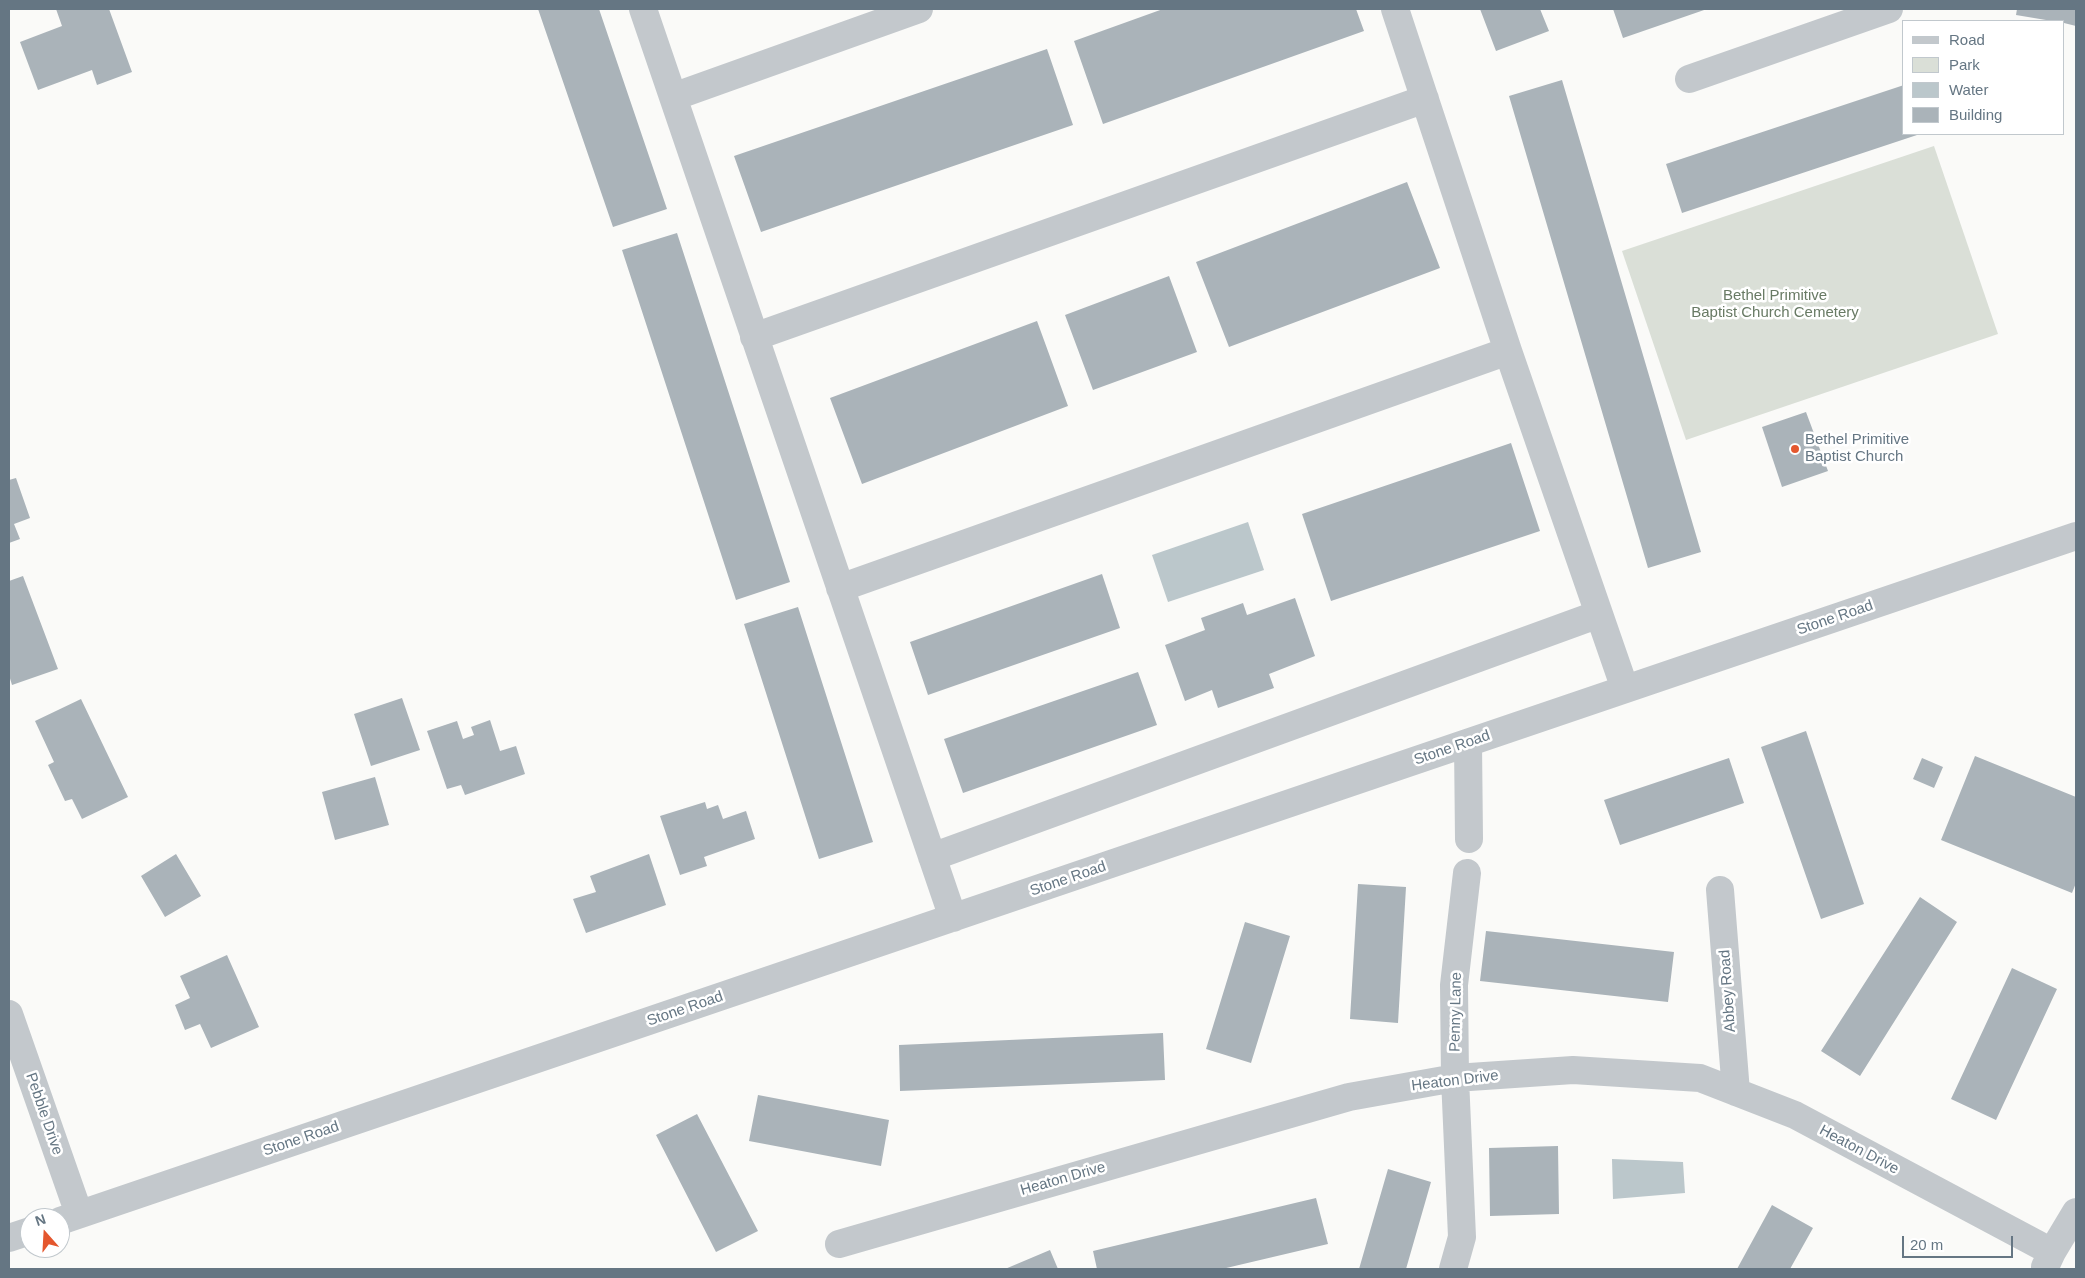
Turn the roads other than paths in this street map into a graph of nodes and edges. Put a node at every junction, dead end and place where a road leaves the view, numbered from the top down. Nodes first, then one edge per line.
1 (642, 9) edge
2 (919, 9) edge
3 (1395, 9) edge
4 (1889, 9) edge
5 (1689, 79) dead end
6 (673, 97) junction
7 (1425, 99) junction
8 (754, 337) junction
9 (1508, 351) junction
10 (2076, 536) edge
11 (840, 588) junction
12 (1599, 614) junction
13 (1625, 689) junction
14 (1468, 743) junction
15 (1469, 839) dead end
16 (932, 857) junction
17 (1467, 873) dead end
18 (1720, 890) dead end
19 (953, 918) junction
20 (9, 1014) edge
21 (1455, 1078) junction
22 (1736, 1092) junction
23 (67, 1208) edge
24 (2076, 1212) edge
25 (70, 1217) edge
26 (839, 1244) dead end
27 (2048, 1261) edge
28 (1452, 1269) edge

1 - 6 street
2 - 6 street
3 - 7 street
4 - 5 street
6 - 8 street
7 - 8 street
7 - 9 street
8 - 11 street
9 - 11 street
9 - 12 street
10 - 13 street, Stone Road
11 - 16 street
12 - 13 street
12 - 16 street
13 - 14 street, Stone Road
14 - 15 street
14 - 19 street, Stone Road
16 - 19 street
17 - 21 street, Penny Lane
18 - 22 street, Abbey Road
19 - 25 street, Stone Road
20 - 23 street, Pebble Drive
21 - 22 street, Heaton Drive
21 - 26 street, Heaton Drive
21 - 28 street, Penny Lane
22 - 27 street, Heaton Drive
24 - 27 street

